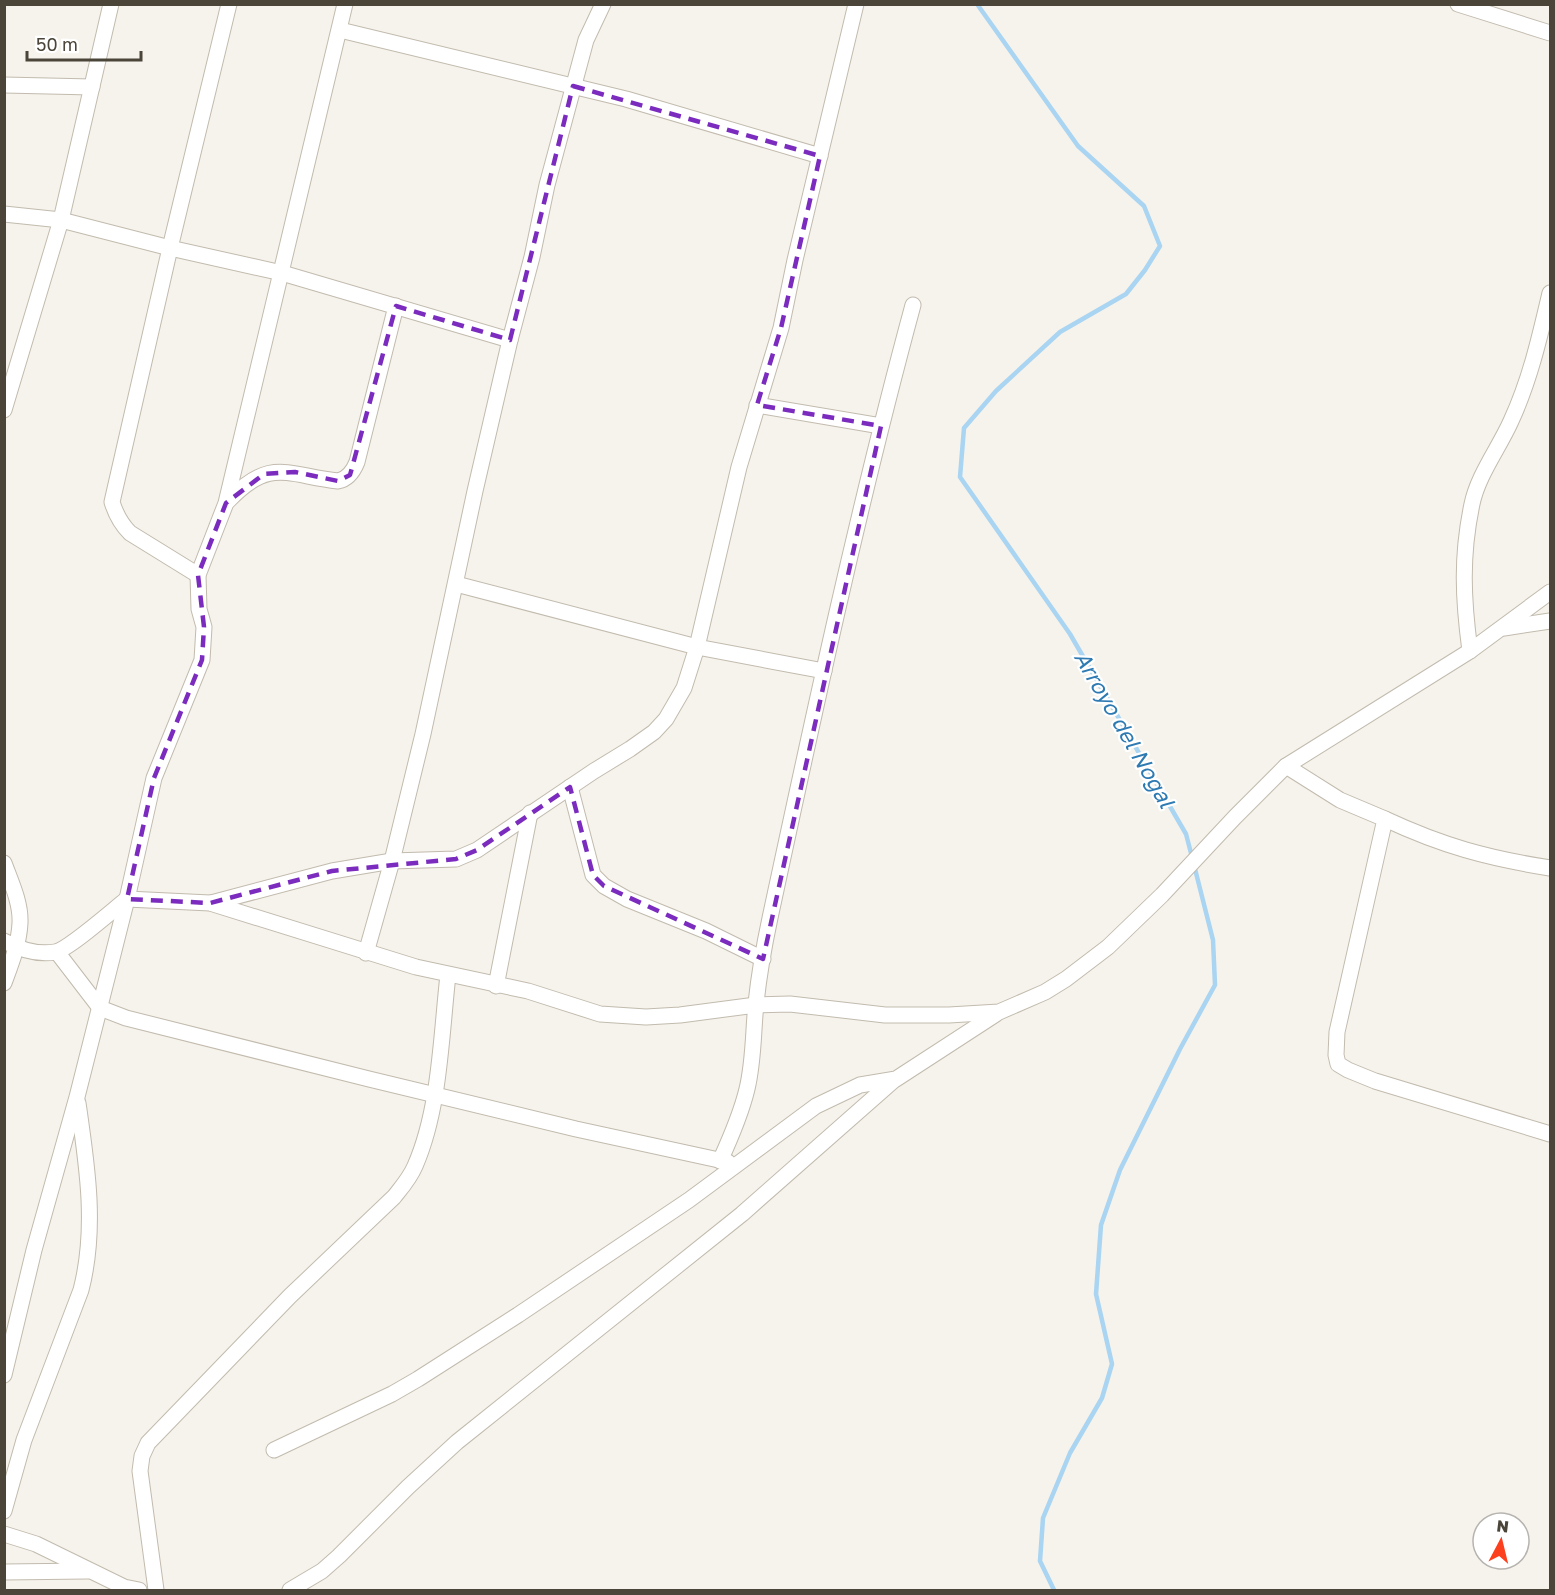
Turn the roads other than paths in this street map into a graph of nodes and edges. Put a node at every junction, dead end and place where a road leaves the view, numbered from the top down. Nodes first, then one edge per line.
1 (111, 4) edge
2 (229, 4) edge
3 (345, 4) edge
4 (603, 4) edge
5 (856, 4) edge
6 (1458, 4) edge
7 (340, 30) junction
8 (1551, 33) edge
9 (4, 85) edge
10 (573, 86) junction
11 (92, 87) junction
12 (820, 156) junction
13 (4, 214) edge
14 (61, 220) junction
15 (170, 248) junction
16 (282, 273) junction
17 (1549, 302) edge
18 (913, 305) dead end
19 (396, 306) junction
20 (510, 340) junction
21 (757, 405) junction
22 (4, 410) edge
23 (880, 426) junction
24 (226, 503) junction
25 (198, 575) junction
26 (456, 584) junction
27 (1551, 592) edge
28 (1551, 621) edge
29 (1501, 628) junction
30 (697, 647) junction
31 (1470, 651) junction
32 (824, 671) junction
33 (1286, 766) junction
34 (570, 787) junction
35 (530, 813) junction
36 (1385, 819) junction
37 (392, 861) junction
38 (4, 863) edge
39 (1551, 868) edge
40 (127, 899) junction
41 (210, 903) junction
42 (10, 944) edge
43 (57, 952) junction
44 (366, 953) junction
45 (763, 959) junction
46 (448, 975) junction
47 (4, 983) edge
48 (496, 986) junction
49 (756, 1005) junction
50 (100, 1008) junction
51 (999, 1012) junction
52 (896, 1079) junction
53 (434, 1094) junction
54 (77, 1097) junction
55 (1551, 1134) edge
56 (720, 1161) junction
57 (739, 1164) junction
58 (4, 1375) edge
59 (274, 1450) dead end
60 (4, 1511) edge
61 (4, 1534) edge
62 (93, 1571) junction
63 (4, 1572) edge
64 (139, 1590) edge
65 (156, 1590) edge
66 (290, 1590) edge

1 - 11 street
2 - 15 street
3 - 7 street
4 - 10 street
5 - 12 street
6 - 8 street
7 - 10 street
7 - 16 street
9 - 11 street
10 - 12 street
10 - 20 street
11 - 14 street
12 - 21 street
13 - 14 street
14 - 15 street
14 - 22 street
15 - 16 street
15 - 25 street
16 - 19 street
16 - 24 street
17 - 31 street
18 - 23 street
19 - 20 street
19 - 24 street
20 - 26 street
21 - 23 street
21 - 30 street
23 - 32 street
24 - 25 street
25 - 40 street
26 - 30 street
26 - 37 street
27 - 29 street
28 - 29 street
29 - 31 street
30 - 32 street
30 - 34 street
31 - 33 street
32 - 45 street
33 - 36 street
33 - 51 street
34 - 35 street
34 - 45 street
35 - 37 street
35 - 48 street
36 - 39 street
36 - 55 street
37 - 41 street
37 - 44 street
38 - 42 street
40 - 41 street
40 - 43 street
40 - 50 street
41 - 44 street
42 - 43 street
42 - 47 street
43 - 50 street
44 - 46 street
45 - 49 street
46 - 48 street
46 - 53 street
48 - 49 street
49 - 51 street
49 - 56 street
50 - 53 street
50 - 54 street
51 - 52 street
52 - 57 street
52 - 66 street
53 - 56 street
53 - 65 street
54 - 58 street
54 - 60 street
56 - 57 street
57 - 59 street
61 - 62 street
62 - 63 street
62 - 64 street

